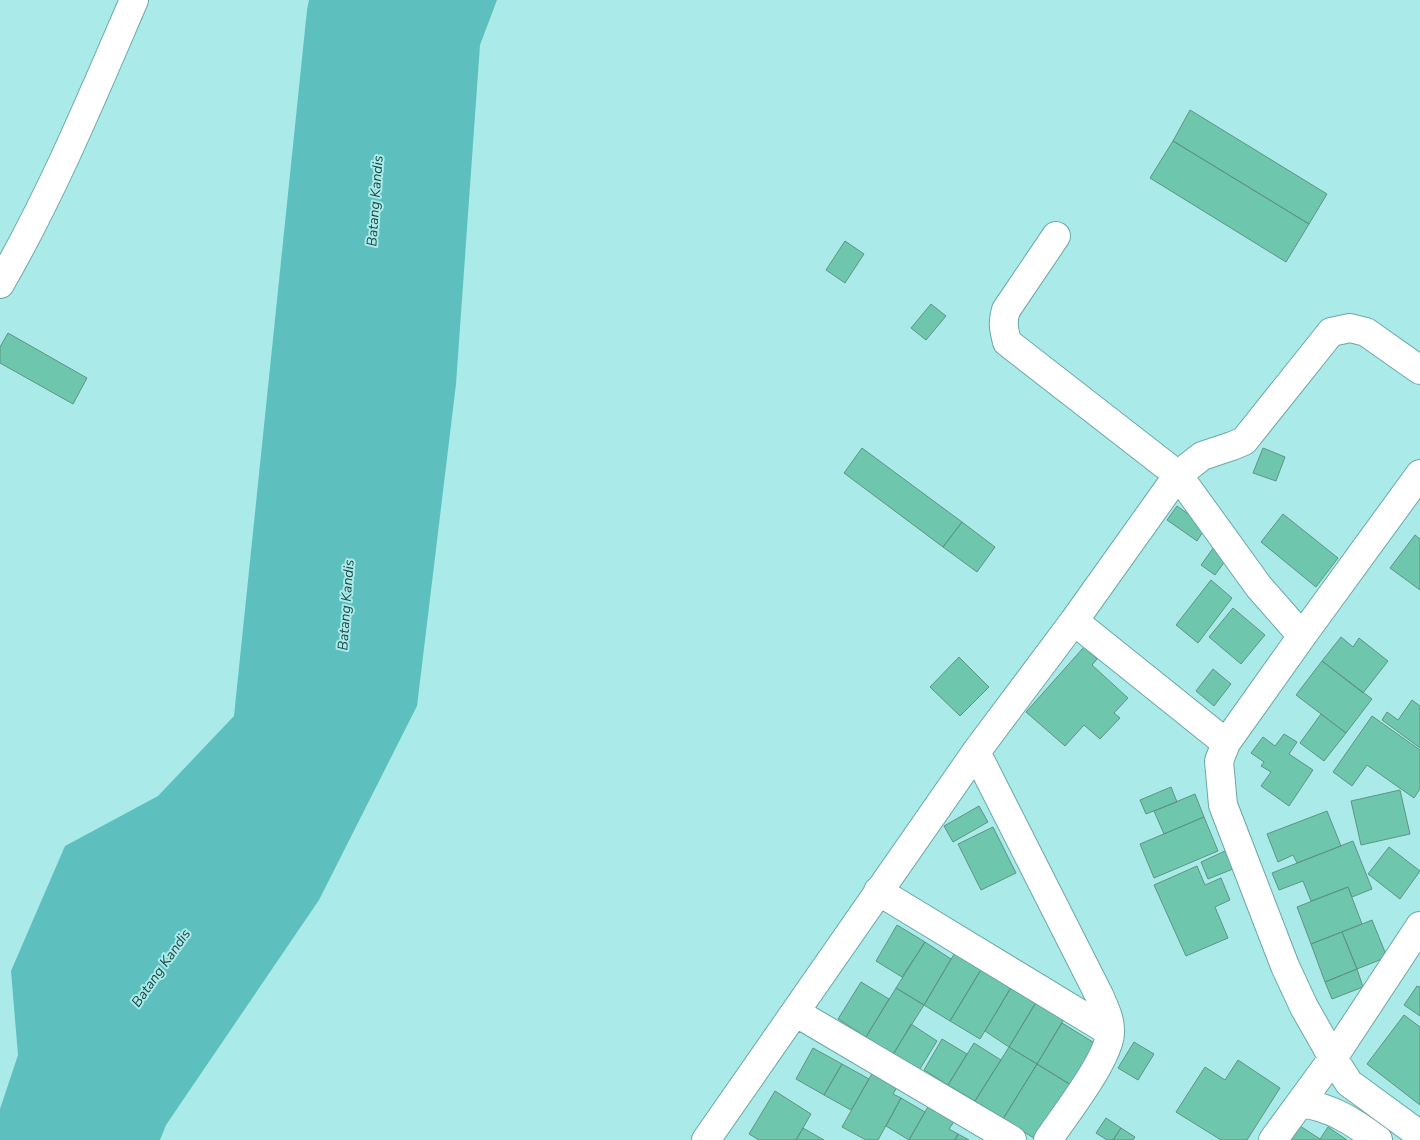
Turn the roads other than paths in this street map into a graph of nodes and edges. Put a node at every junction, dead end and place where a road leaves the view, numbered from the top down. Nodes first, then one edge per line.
1 (134, 0) edge
2 (1056, 236) dead end
3 (0, 284) edge
4 (1420, 370) edge
5 (1420, 474) edge
6 (1178, 476) junction
7 (1074, 621) junction
8 (1302, 636) junction
9 (1226, 743) junction
10 (976, 752) junction
11 (878, 891) junction
12 (1420, 926) edge
13 (795, 1012) junction
14 (1110, 1032) junction
15 (1333, 1058) junction
16 (1301, 1102) junction
17 (1420, 1135) edge
18 (710, 1139) edge
19 (1012, 1140) edge
20 (1048, 1140) edge
21 (1273, 1140) edge
22 (1378, 1140) edge

1 - 3 street
2 - 6 street
4 - 6 street
5 - 8 street
6 - 7 street
6 - 8 street
7 - 9 street
7 - 10 street
8 - 9 street
9 - 15 street
10 - 11 street
10 - 14 street
11 - 13 street
11 - 14 street
12 - 15 street
13 - 18 street
13 - 19 street
14 - 20 street
15 - 16 street
15 - 17 street
16 - 21 street
16 - 22 street

